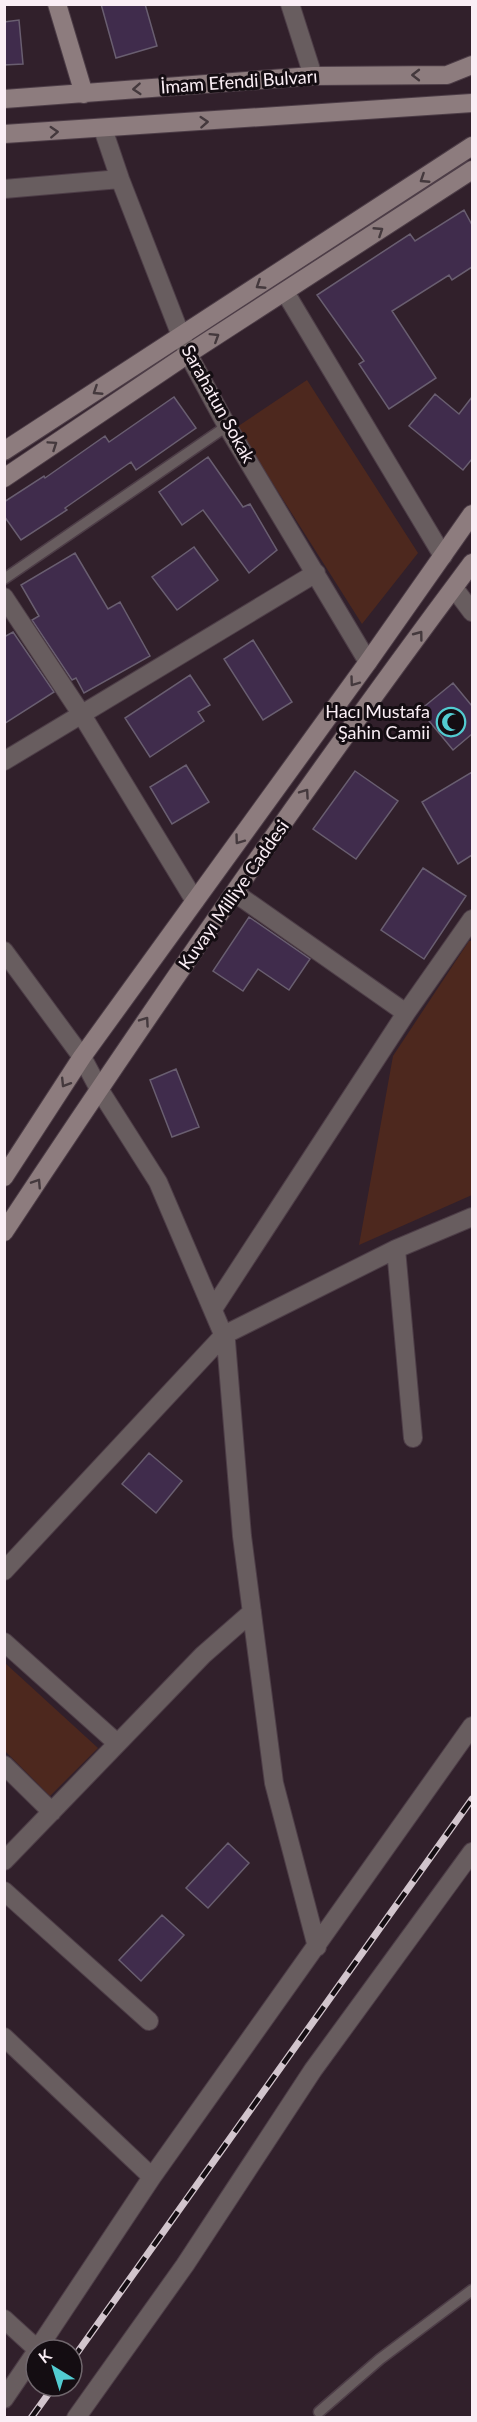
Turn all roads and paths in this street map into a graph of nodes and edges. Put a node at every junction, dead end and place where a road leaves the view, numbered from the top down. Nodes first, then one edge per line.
1 (57, 4) edge
2 (290, 4) edge
3 (472, 65) edge
4 (313, 76) junction
5 (84, 94) junction
6 (4, 99) edge
7 (472, 103) edge
8 (104, 129) junction
9 (4, 134) edge
10 (472, 147) edge
11 (472, 170) edge
12 (120, 179) junction
13 (4, 189) edge
14 (285, 292) junction
15 (181, 337) junction
16 (188, 354) junction
17 (227, 426) junction
18 (4, 451) edge
19 (4, 478) edge
20 (472, 514) edge
21 (443, 556) junction
22 (472, 563) edge
23 (316, 573) junction
24 (4, 579) edge
25 (454, 588) junction
26 (4, 597) edge
27 (472, 612) edge
28 (368, 662) junction
29 (82, 715) junction
30 (4, 761) edge
31 (235, 893) junction
32 (195, 901) junction
33 (472, 919) edge
34 (4, 951) edge
35 (406, 1013) junction
36 (82, 1057) junction
37 (99, 1089) junction
38 (4, 1177) edge
39 (472, 1217) edge
40 (4, 1232) edge
41 (396, 1249) junction
42 (213, 1310) junction
43 (224, 1335) junction
44 (413, 1438) dead end
45 (4, 1571) edge
46 (252, 1612) junction
47 (4, 1642) edge
48 (472, 1726) edge
49 (117, 1743) junction
50 (4, 1765) edge
51 (52, 1812) junction
52 (472, 1852) edge
53 (4, 1861) edge
54 (4, 1891) edge
55 (317, 1947) junction
56 (148, 2021) dead end
57 (4, 2037) edge
58 (152, 2177) junction
59 (472, 2290) edge
60 (4, 2319) edge
61 (24, 2338) edge
62 (46, 2338) edge
63 (24, 2370) edge
64 (4, 2399) edge
65 (319, 2412) dead end
66 (76, 2418) edge

1 - 5 main road
2 - 4 street
3 -> 4 main road, İmam Efendi Bulvarı
4 -> 5 main road, İmam Efendi Bulvarı
5 - 6 main road, İmam Efendi Bulvarı
8 -> 7 main road, İmam Efendi Bulvarı
9 -> 8 main road, İmam Efendi Bulvarı
8 - 12 street, Sarahatun Sokak
10 -> 15 main road
14 -> 11 main road
12 - 13 street
12 - 15 street, Sarahatun Sokak
16 -> 14 main road
14 - 21 street
15 - 16 street, Sarahatun Sokak
15 -> 18 main road
16 - 17 street, Sarahatun Sokak
19 -> 16 main road
17 - 23 street, Sarahatun Sokak
17 - 24 lane
20 - 21 main road, Kuvayı Milliye Caddesi
21 - 28 main road, Kuvayı Milliye Caddesi
22 - 25 main road, Kuvayı Milliye Caddesi
23 - 28 street, Sarahatun Sokak
23 - 29 street
25 - 27 street
31 -> 25 main road, Kuvayı Milliye Caddesi
26 - 29 street
28 -> 32 main road, Kuvayı Milliye Caddesi
29 - 30 street
29 - 32 street
31 - 35 street
37 -> 31 main road, Kuvayı Milliye Caddesi
32 - 36 main road, Kuvayı Milliye Caddesi
33 - 35 street
34 - 36 street
35 - 42 street
36 - 37 street
36 -> 38 main road, Kuvayı Milliye Caddesi
40 -> 37 main road, Kuvayı Milliye Caddesi
37 - 42 street
39 - 41 street
41 - 43 street
41 - 44 street
42 - 43 street
43 - 45 street
43 - 46 street
46 - 49 street
46 - 55 street
47 - 49 street
48 - 55 street
49 - 51 street
50 - 51 street
51 - 53 street
52 - 66 street
54 - 56 street
55 - 58 street
57 - 58 street
58 - 62 street
59 - 65 lane
60 - 61 street
63 - 64 street

